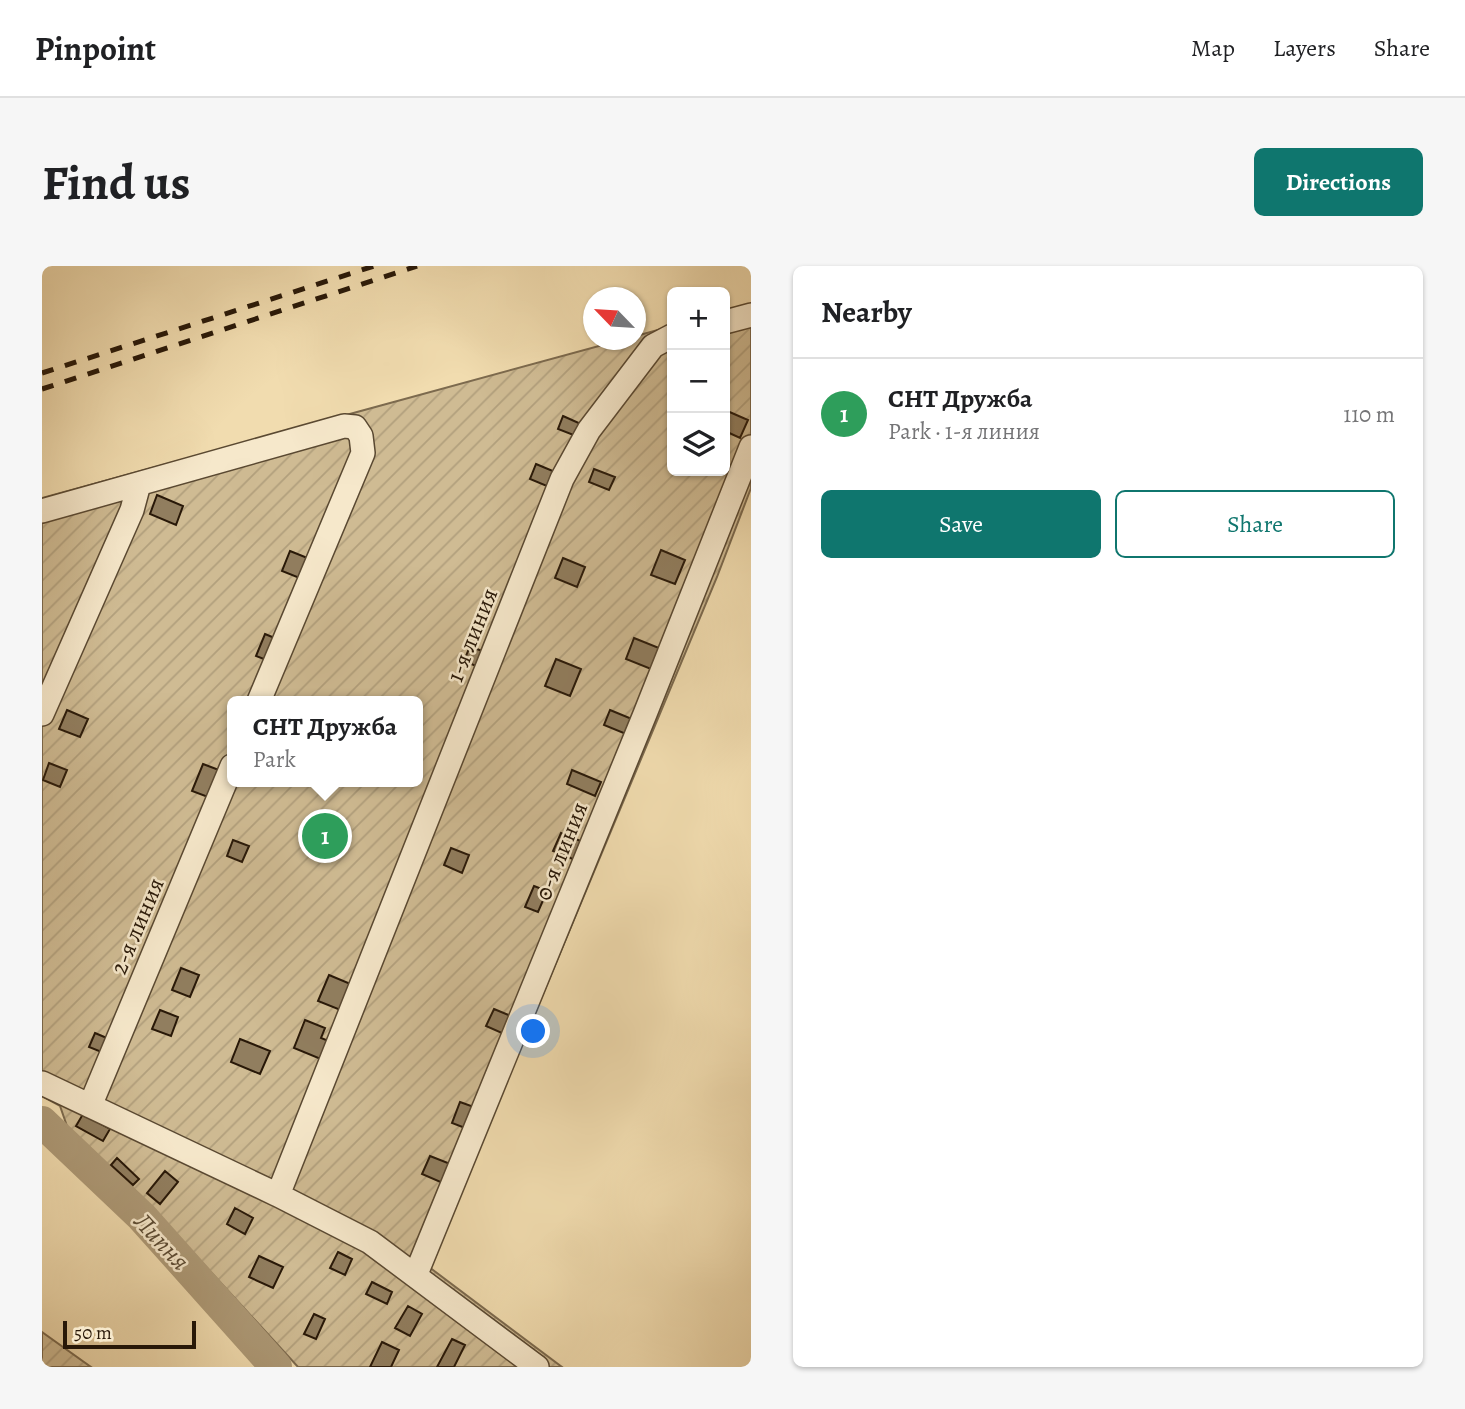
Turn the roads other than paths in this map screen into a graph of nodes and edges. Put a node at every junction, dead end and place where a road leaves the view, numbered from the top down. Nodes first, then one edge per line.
1 (751, 315) edge
2 (730, 321) edge
3 (663, 341) edge
4 (751, 447) edge
5 (139, 484) junction
6 (42, 511) edge
7 (261, 696) edge
8 (42, 714) edge
9 (227, 778) edge
10 (42, 1083) edge
11 (90, 1106) junction
12 (278, 1195) junction
13 (416, 1274) junction
14 (537, 1367) edge

1 - 2 street
3 - 12 street, 1-я линия
4 - 13 street, 0-я линия
5 - 6 street
5 - 7 street
5 - 8 street
9 - 11 street, 2-я линия
10 - 11 street
11 - 12 street
12 - 13 street
13 - 14 street

